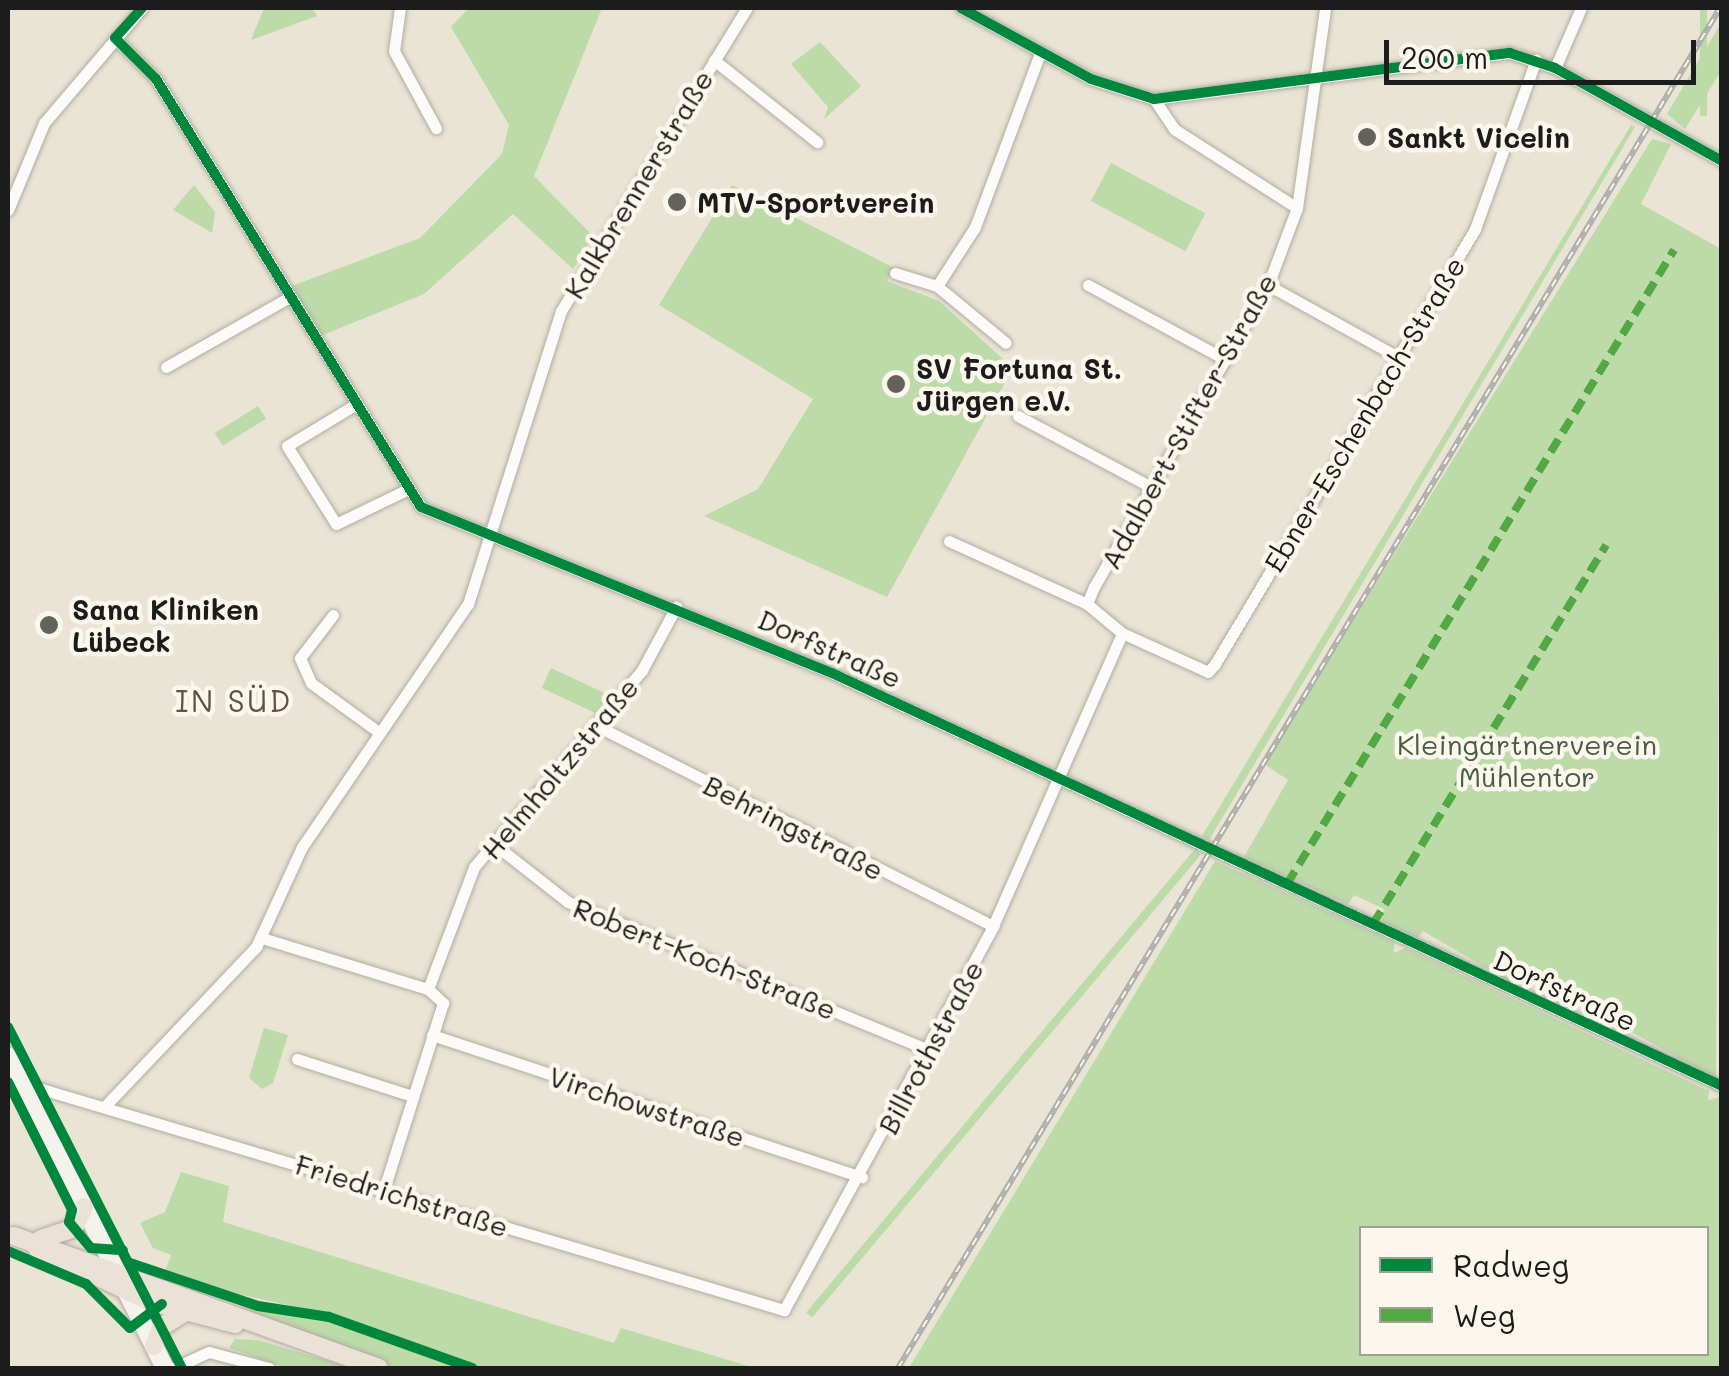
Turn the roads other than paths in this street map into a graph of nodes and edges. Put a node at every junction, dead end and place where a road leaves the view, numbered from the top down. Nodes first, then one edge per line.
1 (142, 8) edge
2 (400, 8) edge
3 (747, 8) edge
4 (961, 8) edge
5 (1325, 8) edge
6 (1581, 8) edge
7 (115, 38) junction
8 (1040, 53) junction
9 (714, 60) junction
10 (1536, 60) junction
11 (1555, 68) junction
12 (1318, 79) junction
13 (1154, 99) junction
14 (436, 128) dead end
15 (817, 142) dead end
16 (1722, 161) edge
17 (1297, 208) junction
18 (8, 210) edge
19 (895, 273) dead end
20 (1088, 285) dead end
21 (1268, 285) junction
22 (937, 286) junction
23 (288, 298) junction
24 (1006, 343) dead end
25 (1398, 357) junction
26 (1226, 360) junction
27 (166, 367) dead end
28 (353, 406) junction
29 (1018, 416) dead end
30 (1153, 488) junction
31 (406, 490) junction
32 (494, 540) junction
33 (949, 541) dead end
34 (1087, 604) junction
35 (676, 606) junction
36 (333, 615) dead end
37 (1122, 634) junction
38 (597, 726) junction
39 (380, 733) junction
40 (1058, 775) junction
41 (494, 844) junction
42 (993, 926) junction
43 (262, 938) junction
44 (428, 989) junction
45 (432, 1036) junction
46 (929, 1050) junction
47 (8, 1056) edge
48 (297, 1059) dead end
49 (13, 1079) edge
50 (1722, 1086) edge
51 (412, 1096) junction
52 (106, 1105) junction
53 (862, 1177) junction
54 (384, 1189) junction
55 (84, 1207) junction
56 (11, 1235) edge
57 (40, 1239) junction
58 (115, 1269) junction
59 (126, 1292) junction
60 (784, 1310) joint
61 (182, 1314) junction
62 (246, 1325) junction
63 (154, 1346) junction
64 (166, 1368) edge
65 (174, 1368) edge
66 (269, 1368) edge
67 (378, 1368) edge

1 - 7 street
2 - 14 street
3 - 9 street, Kalkbrennerstraße
4 - 8 street
5 - 12 street, Adalbert-Stifter-Straße
6 - 11 street
7 - 18 street
7 - 23 street, Dorfstraße
8 - 13 street
8 - 22 street
9 - 15 street
9 - 32 street, Kalkbrennerstraße
10 - 11 street
10 - 12 street
10 - 25 street, Ebner-Eschenbach-Straße
11 - 16 street
12 - 13 street
12 - 17 street, Adalbert-Stifter-Straße
13 - 17 street
17 - 21 street, Adalbert-Stifter-Straße
19 - 22 street
20 - 26 street
21 - 25 street
21 - 26 street, Adalbert-Stifter-Straße
22 - 24 street
23 - 27 street
23 - 28 street, Dorfstraße
25 - 37 street, Ebner-Eschenbach-Straße
26 - 30 street, Adalbert-Stifter-Straße
28 - 31 street, Dorfstraße
28 - 31 street
29 - 30 street
30 - 34 street, Adalbert-Stifter-Straße
31 - 32 street, Dorfstraße
32 - 35 street, Dorfstraße
32 - 39 street, Kalkbrennerstraße
33 - 34 street
34 - 37 street
35 - 38 street, Helmholtzstraße
35 - 40 street, Dorfstraße
36 - 39 street
37 - 40 street, Billrothstraße
38 - 41 street, Helmholtzstraße
38 - 42 street, Behringstraße
39 - 43 street, Kalkbrennerstraße
40 - 42 street, Billrothstraße
40 - 50 street, Dorfstraße
41 - 44 street, Helmholtzstraße
41 - 46 street, Robert-Koch-Straße
42 - 46 street, Billrothstraße
43 - 44 street
43 - 52 street
44 - 45 street
45 - 51 street
45 - 53 street, Virchowstraße
46 - 53 street, Billrothstraße
47 - 49 main road
48 - 51 street
49 - 52 street, Friedrichstraße
49 - 55 main road
51 - 54 street
52 - 54 street, Friedrichstraße
53 - 60 street, Billrothstraße
54 - 60 street, Friedrichstraße
55 - 57 main road
55 - 58 main road
56 - 57 main road
56 - 59 main road
57 - 58 main road
58 - 59 main road
58 - 62 main road
59 - 61 main road
59 - 63 main road
61 - 62 main road
61 - 63 main road
62 - 67 main road
63 - 64 main road
65 - 66 street

